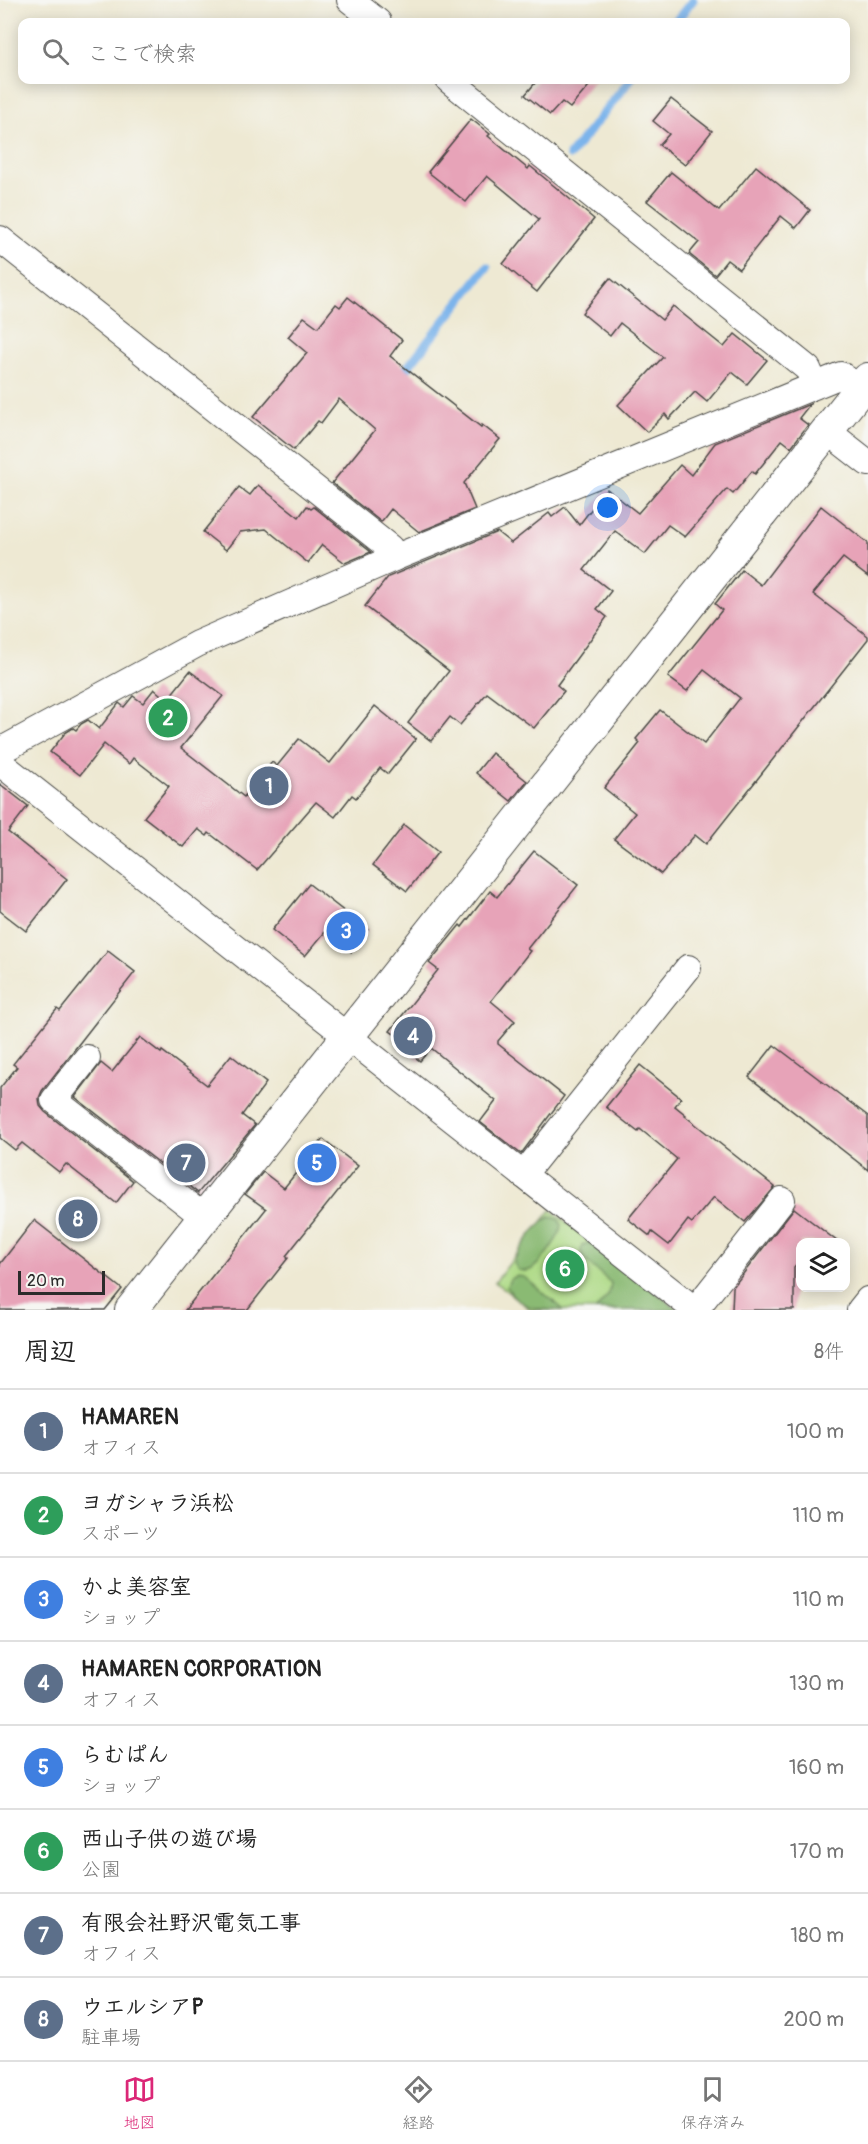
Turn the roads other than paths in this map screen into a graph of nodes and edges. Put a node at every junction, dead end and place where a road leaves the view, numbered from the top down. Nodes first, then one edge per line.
1 (350, 0) edge
2 (373, 18) edge
3 (454, 84) edge
4 (0, 239) edge
5 (864, 384) edge
6 (815, 385) junction
7 (827, 431) junction
8 (868, 463) edge
9 (394, 558) junction
10 (0, 751) edge
11 (0, 763) edge
12 (688, 968) dead end
13 (347, 1036) junction
14 (87, 1058) dead end
15 (523, 1174) junction
16 (782, 1200) dead end
17 (204, 1217) junction
18 (868, 1300) edge
19 (132, 1310) edge
20 (860, 1310) edge

1 - 2 street
3 - 6 street
4 - 9 street
5 - 6 street
5 - 7 street
6 - 9 street
7 - 8 street
7 - 13 street
9 - 10 street
11 - 13 street
12 - 15 street
13 - 15 street
13 - 17 street
14 - 17 street
15 - 16 street
17 - 19 street
18 - 20 street

